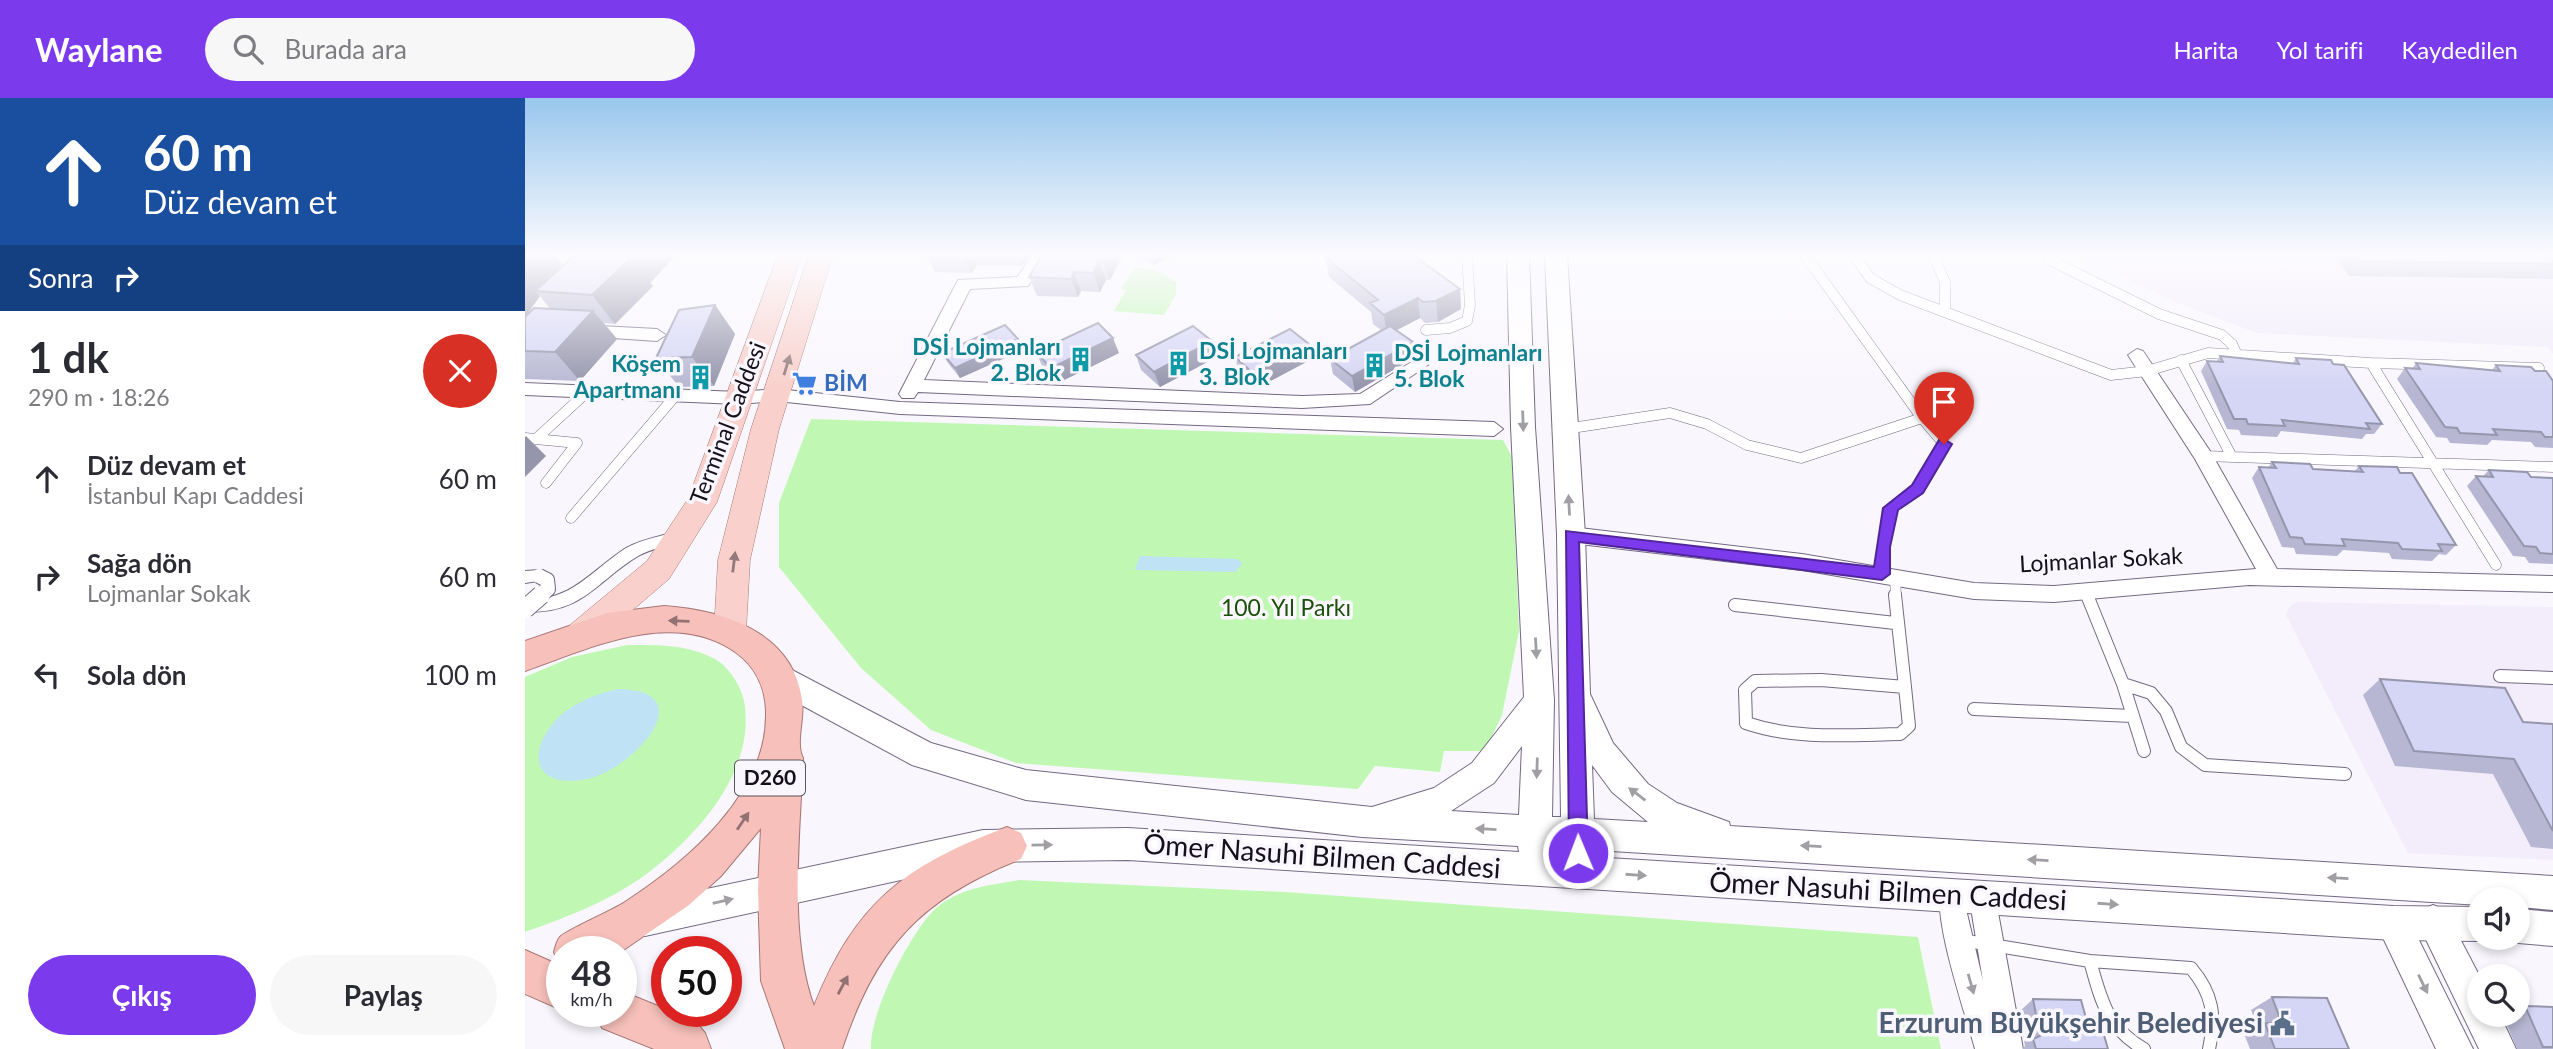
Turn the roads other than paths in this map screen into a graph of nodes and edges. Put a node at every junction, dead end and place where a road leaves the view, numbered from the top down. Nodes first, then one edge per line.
1 (774, 299) edge
2 (807, 299) edge
3 (956, 299) edge
4 (1470, 299) edge
5 (1519, 299) edge
6 (1558, 299) edge
7 (1837, 299) edge
8 (1912, 299) edge
9 (1945, 299) edge
10 (2129, 299) edge
11 (548, 308) edge
12 (1945, 311) junction
13 (1426, 330) dead end
14 (528, 332) edge
15 (657, 335) dead end
16 (2237, 355) junction
17 (2181, 360) junction
18 (2142, 363) junction
19 (2371, 363) junction
20 (1419, 365) dead end
21 (2539, 368) edge
22 (914, 386) junction
23 (525, 389) edge
24 (587, 392) junction
25 (676, 395) junction
26 (778, 395) junction
27 (738, 398) junction
28 (900, 408) junction
29 (1922, 418) junction
30 (1494, 429) dead end
31 (1565, 429) junction
32 (525, 438) edge
33 (536, 439) junction
34 (2203, 456) junction
35 (2232, 457) junction
36 (2430, 462) junction
37 (2553, 467) edge
38 (545, 483) dead end
39 (571, 518) dead end
40 (1571, 535) junction
41 (679, 537) junction
42 (2496, 565) dead end
43 (1888, 575) junction
44 (532, 576) edge
45 (2270, 577) junction
46 (2553, 584) edge
47 (2085, 591) junction
48 (1735, 605) dead end
49 (525, 608) edge
50 (1895, 623) junction
51 (730, 631) junction
52 (582, 634) junction
53 (525, 656) edge
54 (1573, 671) junction
55 (2500, 676) dead end
56 (2553, 678) edge
57 (781, 680) junction
58 (2123, 684) junction
59 (1906, 687) junction
60 (1539, 700) junction
61 (1974, 709) dead end
62 (2132, 716) junction
63 (785, 732) junction
64 (2144, 751) dead end
65 (2345, 774) dead end
66 (1362, 822) junction
67 (1535, 832) junction
68 (1578, 834) junction
69 (1742, 842) junction
70 (1007, 846) junction
71 (1535, 870) junction
72 (1579, 871) junction
73 (2374, 881) junction
74 (2415, 883) junction
75 (778, 889) junction
76 (2553, 893) edge
77 (1967, 895) junction
78 (2433, 921) junction
79 (632, 922) junction
80 (2393, 923) junction
81 (2467, 923) edge
82 (2530, 927) edge
83 (2553, 929) edge
84 (605, 936) edge
85 (1958, 940) junction
86 (1989, 942) junction
87 (2090, 961) junction
88 (546, 963) edge
89 (525, 971) edge
90 (546, 981) edge
91 (2467, 988) edge
92 (637, 1020) edge
93 (2487, 1027) edge
94 (689, 1049) edge
95 (807, 1049) edge
96 (820, 1049) edge
97 (1989, 1049) edge
98 (2009, 1049) edge
99 (2144, 1049) edge
100 (2209, 1049) edge
101 (2455, 1049) edge
102 (2498, 1049) edge

1 - 27 main road, Terminal Caddesi
26 -> 2 main road, Terminal Caddesi
3 - 22 street
4 - 13 lane
5 -> 60 main road
6 - 31 main road
7 - 29 lane
8 - 12 lane
9 - 12 lane
10 - 16 lane
11 - 14 street
12 - 18 lane
14 - 15 street
16 - 17 lane
16 - 19 lane
17 - 18 lane
17 - 35 lane
18 - 34 street
19 - 21 lane
19 - 36 lane
20 - 22 street
22 - 28 street
23 - 24 street
24 - 25 street
24 - 33 lane
25 - 27 street
25 - 39 lane
26 - 27 street
26 - 28 street
51 -> 26 main road, Terminal Caddesi
27 - 41 main road, Terminal Caddesi
28 - 30 street
29 - 31 lane
29 - 43 lane
40 -> 31 main road
32 - 33 lane
33 - 38 lane
34 - 35 lane
34 - 45 street
35 - 36 lane
36 - 37 lane
36 - 42 lane
40 - 43 street, Lojmanlar Sokak
40 - 54 main road
41 - 49 street
41 - 52 main road, Terminal Caddesi
43 - 47 street, Lojmanlar Sokak
43 - 50 lane
44 - 49 street, bridge
45 - 46 street, Lojmanlar Sokak
45 - 47 street, Lojmanlar Sokak
47 - 58 lane
48 - 50 lane
50 - 59 lane
51 -> 52 highway, D260
51 - 57 highway, D260
52 - 53 highway, D260
54 - 68 main road
69 -> 54 main road
55 - 56 lane
57 - 63 highway, D260
57 - 66 main road, Ömer Nasuhi Bilmen Caddesi
58 - 62 lane
58 - 65 lane
59 - 59 lane
60 - 66 main road
60 -> 67 main road
61 - 62 lane
62 - 64 lane
63 - 75 highway
79 -> 63 highway, D260
67 -> 66 main road, Ömer Nasuhi Bilmen Caddesi
67 - 68 main road, Ömer Nasuhi Bilmen Caddesi
67 - 71 main road
68 - 69 main road, Ömer Nasuhi Bilmen Caddesi
68 - 72 main road
73 -> 69 main road, Ömer Nasuhi Bilmen Caddesi
70 -> 71 main road, Ömer Nasuhi Bilmen Caddesi
70 - 75 main road, Ömer Nasuhi Bilmen Caddesi
96 -> 70 highway
71 - 72 main road, Ömer Nasuhi Bilmen Caddesi
72 -> 77 main road, Ömer Nasuhi Bilmen Caddesi
73 - 74 main road, Ömer Nasuhi Bilmen Caddesi
73 - 80 main road
74 - 76 main road, Ömer Nasuhi Bilmen Caddesi
74 - 78 main road
79 -> 75 main road, Ömer Nasuhi Bilmen Caddesi
75 - 95 highway
77 -> 80 main road, Ömer Nasuhi Bilmen Caddesi
77 - 85 street
77 - 86 street
78 - 80 main road, Ömer Nasuhi Bilmen Caddesi
78 - 81 main road, Ömer Nasuhi Bilmen Caddesi
78 - 91 street
79 - 84 highway, D260
80 -> 101 street
82 - 83 main road
85 - 86 lane
85 -> 97 street
86 - 87 lane
86 - 98 street
87 - 99 lane
87 - 100 lane
88 - 89 highway
89 - 90 highway
92 - 94 highway
93 - 102 street

